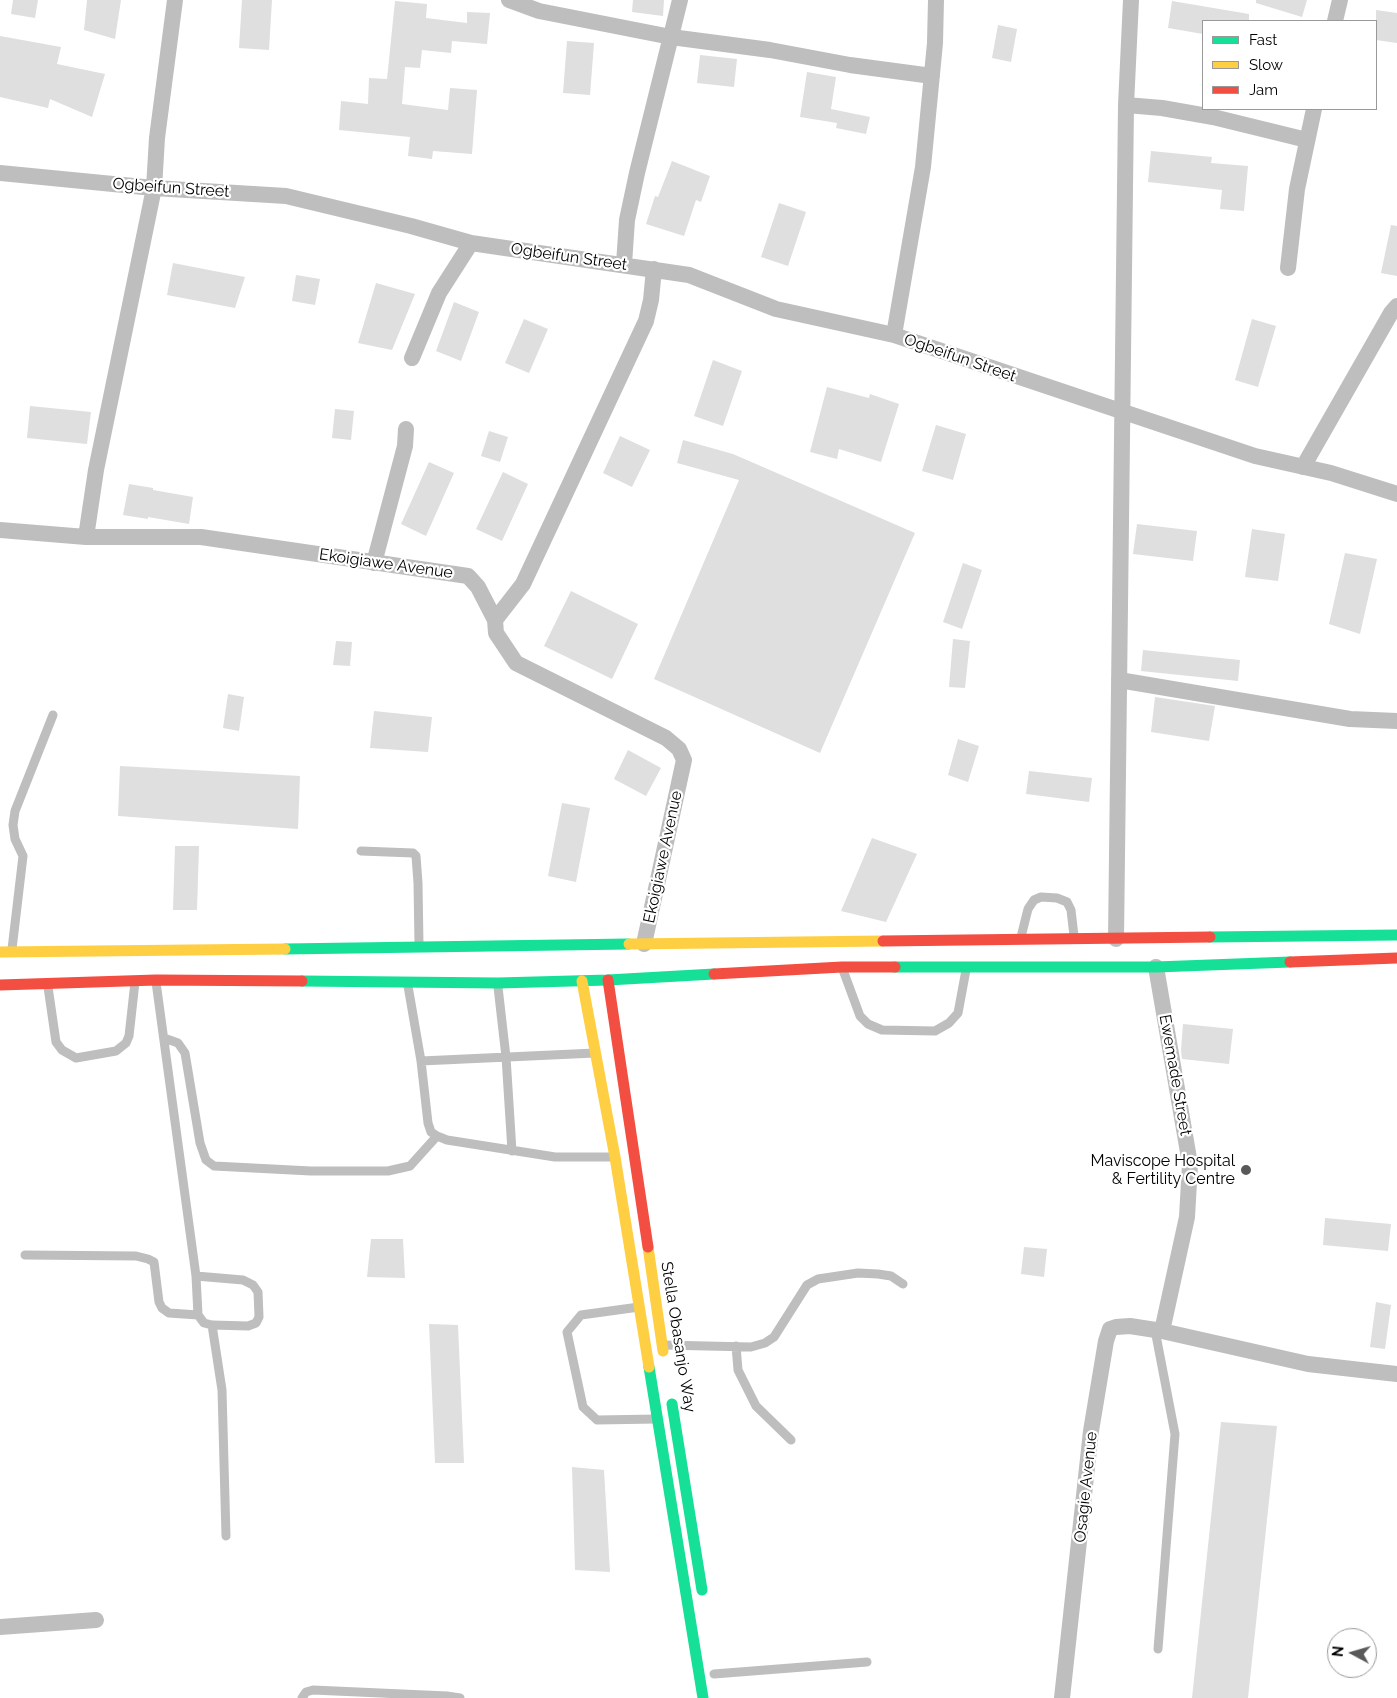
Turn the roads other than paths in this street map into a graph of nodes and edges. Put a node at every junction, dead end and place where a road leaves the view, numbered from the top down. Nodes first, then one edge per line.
1 (175, 0) edge
2 (509, 0) edge
3 (680, 0) edge
4 (936, 0) edge
5 (1132, 0) edge
6 (1340, 0) edge
7 (1335, 20) edge
8 (671, 37) junction
9 (932, 76) junction
10 (1126, 105) junction
11 (1314, 110) edge
12 (1307, 140) junction
13 (0, 173) edge
14 (154, 188) junction
15 (471, 243) junction
16 (624, 264) junction
17 (1288, 268) dead end
18 (654, 269) junction
19 (1397, 306) edge
20 (894, 335) junction
21 (412, 358) dead end
22 (1123, 413) junction
23 (406, 430) dead end
24 (1303, 467) junction
25 (1397, 494) edge
26 (0, 530) edge
27 (86, 537) junction
28 (374, 563) junction
29 (496, 620) junction
30 (1119, 680) junction
31 (53, 715) dead end
32 (1397, 722) edge
33 (362, 851) dead end
34 (1397, 935) edge
35 (1074, 939) junction
36 (1116, 939) junction
37 (1020, 940) junction
38 (644, 944) junction
39 (419, 947) junction
40 (6, 952) edge
41 (1397, 958) edge
42 (842, 967) junction
43 (967, 967) junction
44 (1156, 967) junction
45 (156, 980) junction
46 (608, 980) junction
47 (135, 981) junction
48 (582, 981) junction
49 (408, 983) junction
50 (498, 983) junction
51 (47, 984) junction
52 (0, 985) edge
53 (164, 1038) junction
54 (595, 1052) junction
55 (506, 1057) junction
56 (421, 1061) junction
57 (437, 1136) junction
58 (512, 1151) junction
59 (615, 1157) junction
60 (24, 1255) dead end
61 (196, 1276) junction
62 (903, 1284) dead end
63 (639, 1307) junction
64 (198, 1315) junction
65 (212, 1325) junction
66 (1158, 1330) junction
67 (662, 1344) junction
68 (736, 1346) junction
69 (665, 1363) dead end
70 (1397, 1374) edge
71 (670, 1392) dead end
72 (658, 1419) junction
73 (791, 1440) dead end
74 (226, 1536) dead end
75 (703, 1598) dead end
76 (96, 1620) dead end
77 (0, 1627) edge
78 (1158, 1649) dead end
79 (867, 1662) dead end
80 (714, 1673) dead end
81 (302, 1698) edge
82 (460, 1698) edge
83 (703, 1698) edge
84 (1062, 1698) edge

1 - 14 street
2 - 8 street
3 - 8 street
4 - 9 street
5 - 10 street
6 - 7 street
8 - 9 street
8 - 16 street
9 - 20 street
10 - 12 street
10 - 22 street
11 - 12 street
12 - 17 street
13 - 14 street, Ogbeifun Street
14 - 15 street, Ogbeifun Street
14 - 27 street
15 - 16 street, Ogbeifun Street
15 - 21 street
16 - 18 street, Ogbeifun Street
18 - 20 street, Ogbeifun Street
18 - 29 street
19 - 24 street
20 - 22 street, Ogbeifun Street
22 - 24 street, Ogbeifun Street
22 - 30 street
23 - 28 street
24 - 25 street, Ogbeifun Street
26 - 27 street, Ekoigiawe Avenue
27 - 28 street, Ekoigiawe Avenue
28 - 29 street, Ekoigiawe Avenue
29 - 38 street, Ekoigiawe Avenue
30 - 32 street
30 - 36 street
31 - 40 lane
33 - 39 lane
34 - 36 main road
35 - 36 main road
35 - 37 main road
35 - 37 lane
37 - 38 main road
38 - 39 main road
39 - 40 main road
41 - 44 main road
42 - 43 main road
42 - 43 lane
42 - 46 main road
43 - 44 main road
44 - 66 street, Ewemade Street
45 - 47 main road
45 - 49 main road
45 - 53 lane
46 - 48 main road
46 - 67 main road, Stella Obasanjo Way
47 - 51 main road
47 - 51 lane
48 - 50 main road
48 - 54 main road
49 - 50 main road
49 - 56 lane
50 - 55 lane
51 - 52 main road
53 - 57 lane
53 - 61 lane
54 - 55 lane
54 - 59 main road
55 - 56 lane
55 - 58 lane
56 - 57 lane
57 - 58 lane
58 - 59 lane
59 - 63 main road
60 - 64 lane
61 - 64 lane
61 - 65 lane
62 - 68 lane
63 - 72 main road
63 - 72 lane
64 - 65 lane
65 - 74 lane
66 - 70 street
66 - 78 lane
66 - 84 street, Osagie Avenue
67 - 68 lane
67 - 69 main road, Stella Obasanjo Way
68 - 73 lane
71 - 75 main road, Stella Obasanjo Way
72 - 83 main road
76 - 77 street
79 - 80 lane
81 - 82 lane

